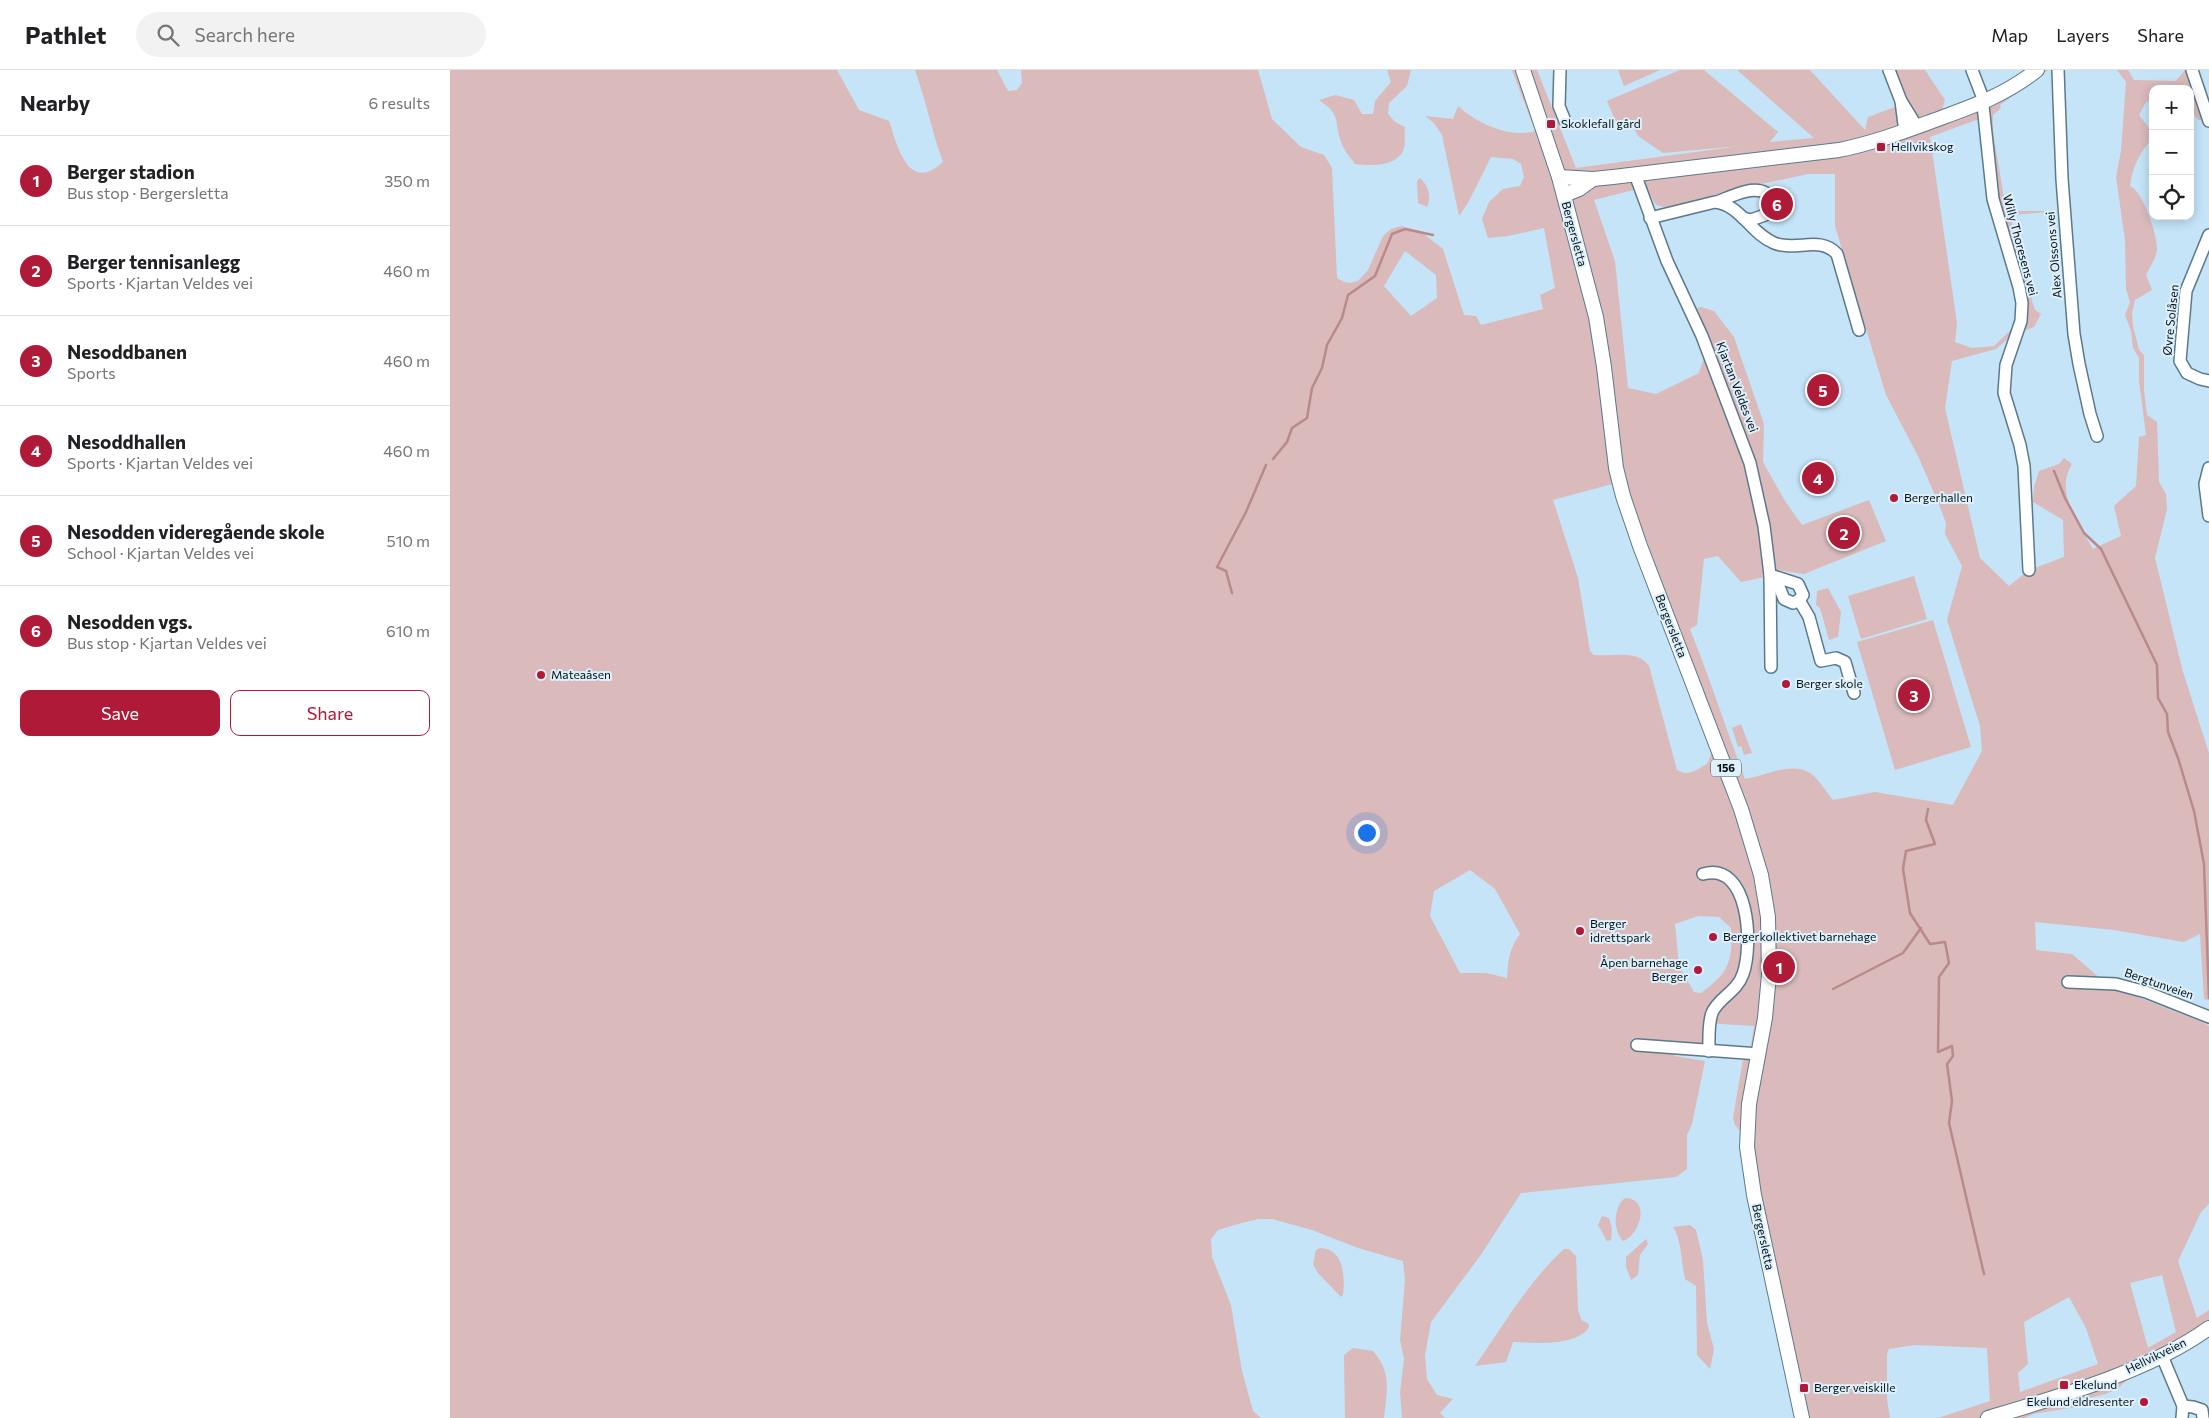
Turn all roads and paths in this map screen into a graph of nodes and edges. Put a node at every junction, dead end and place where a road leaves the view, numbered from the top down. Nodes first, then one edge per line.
1 (1523, 70) edge
2 (1560, 70) edge
3 (1889, 70) edge
4 (1972, 70) edge
5 (2037, 70) edge
6 (2058, 70) edge
7 (2192, 70) edge
8 (1982, 102) junction
9 (1565, 121) dead end
10 (2209, 121) edge
11 (1911, 129) junction
12 (1635, 174) junction
13 (1561, 186) junction
14 (1715, 202) junction
15 (1650, 218) junction
16 (1743, 218) junction
17 (2209, 235) edge
18 (1859, 330) dead end
19 (2209, 381) edge
20 (2097, 436) dead end
21 (2209, 468) edge
22 (2209, 516) edge
23 (2029, 570) dead end
24 (1772, 576) junction
25 (1799, 600) junction
26 (1770, 667) dead end
27 (1854, 693) dead end
28 (1703, 874) dead end
29 (2068, 982) dead end
30 (2209, 1017) edge
31 (1637, 1045) dead end
32 (1710, 1051) junction
33 (1758, 1054) junction
34 (2209, 1328) edge
35 (2162, 1356) junction
36 (2182, 1412) edge
37 (1802, 1418) edge
38 (1989, 1418) edge
39 (2203, 1418) edge

1 - 13 main road, 156
2 - 9 street
3 - 11 street
4 - 8 street, Willy Thoresens vei
5 - 8 main road
6 - 20 street, Alex Olssons vei
7 - 10 street
8 - 11 main road
8 - 23 street, Willy Thoresens vei
11 - 12 main road
12 - 13 main road
12 - 15 street, Kjartan Veldes vei
13 - 33 main road, Bergersletta / 156
14 - 15 street
14 - 16 street
14 - 16 street
15 - 24 street, Kjartan Veldes vei
16 - 18 street
17 - 19 street, Øvre Solåsen
21 - 22 street
24 - 25 street, Kjartan Veldes vei
24 - 25 street
24 - 26 street, Kjartan Veldes vei
25 - 27 street
28 - 32 street
29 - 30 street, Bergtunveien
31 - 32 street
32 - 33 street
33 - 37 main road, Bergersletta / 156
34 - 35 main road, Hellvikveien
35 - 36 street
35 - 38 main road, Hellvikveien
36 - 39 street

